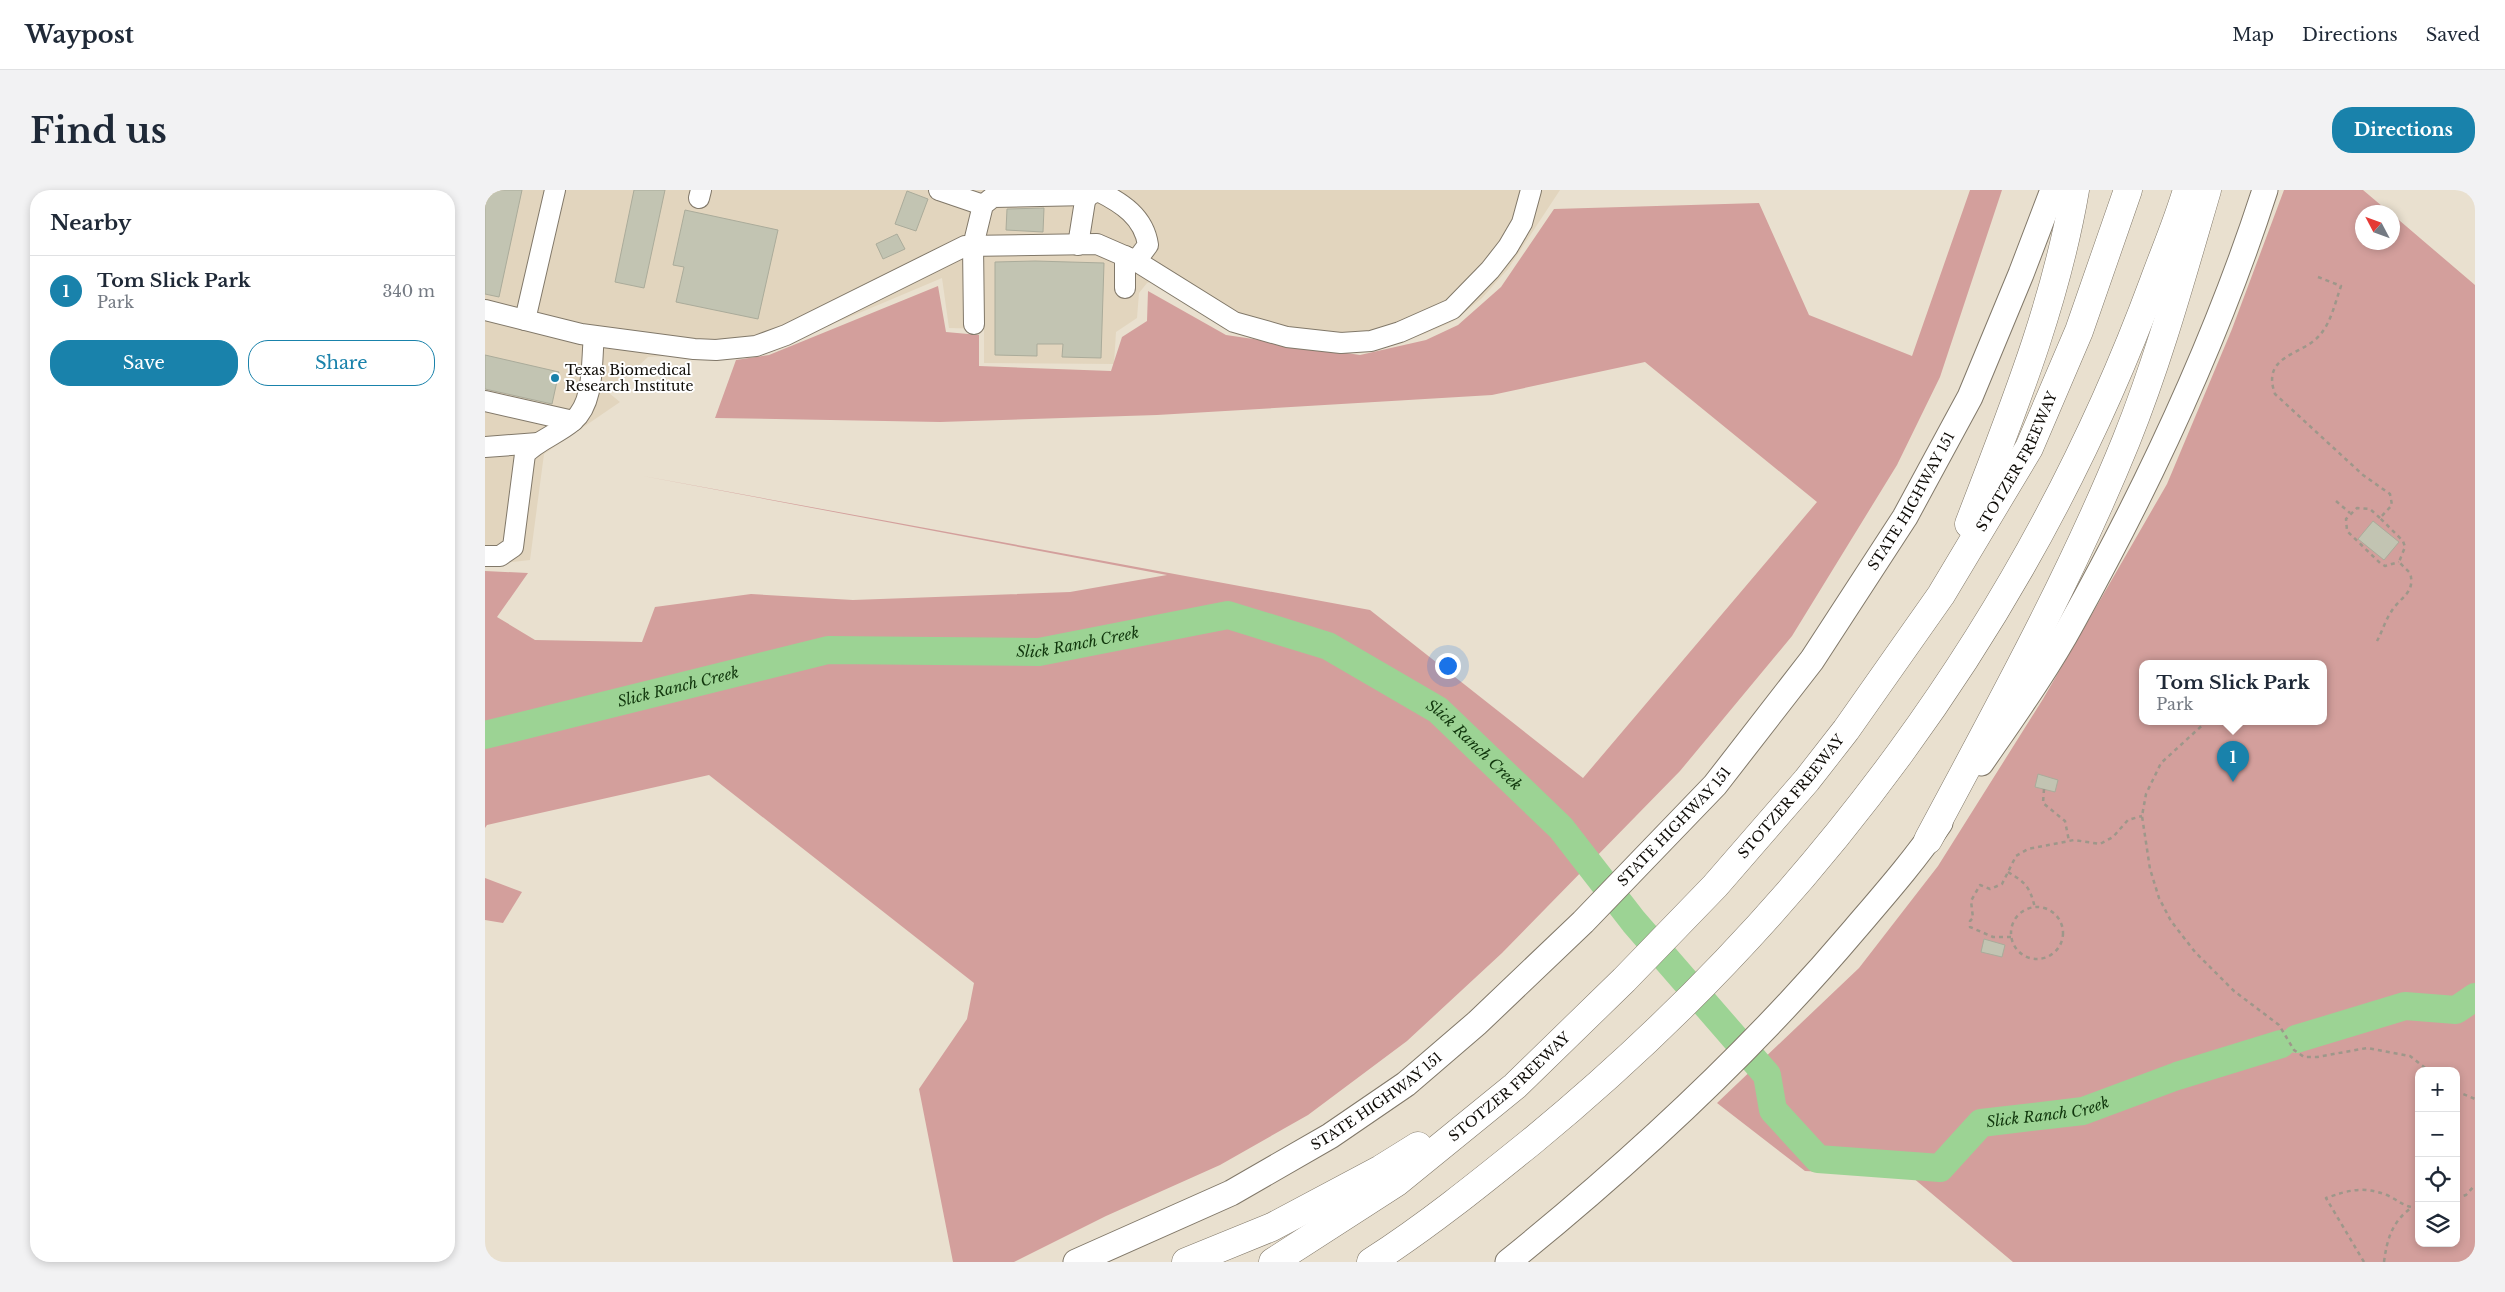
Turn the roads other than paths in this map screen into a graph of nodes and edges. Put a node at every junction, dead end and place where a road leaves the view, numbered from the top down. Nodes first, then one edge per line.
1 (555, 190) edge
2 (939, 190) edge
3 (1531, 190) edge
4 (2053, 190) edge
5 (2075, 190) edge
6 (2129, 190) edge
7 (2187, 190) edge
8 (2207, 190) edge
9 (2265, 190) edge
10 (1089, 192) edge
11 (983, 205) junction
12 (1078, 245) junction
13 (973, 246) junction
14 (1131, 258) junction
15 (1125, 288) dead end
16 (485, 310) edge
17 (525, 320) junction
18 (974, 324) dead end
19 (594, 336) junction
20 (485, 401) edge
21 (573, 422) junction
22 (538, 443) junction
23 (485, 447) edge
24 (485, 556) edge
25 (1941, 594) junction
26 (1928, 840) junction
27 (1515, 1086) junction
28 (1077, 1262) edge
29 (1186, 1262) edge
30 (1273, 1262) edge
31 (1371, 1262) edge
32 (1508, 1262) edge

1 - 17 lane
2 - 11 lane
3 - 14 lane
4 - 28 main road, STATE HIGHWAY 151
5 - 25 highway
6 - 25 highway, STOTZER FREEWAY
7 - 31 highway
8 - 26 highway
9 - 26 main road
10 - 11 lane
10 - 12 lane
10 - 14 lane
11 - 13 lane
12 - 13 lane
12 - 14 lane
13 - 18 lane
13 - 19 lane
14 - 15 lane
16 - 17 lane
17 - 19 lane
19 - 21 lane
20 - 21 lane
21 - 22 lane
22 - 23 lane
22 - 24 lane
25 - 27 highway, STOTZER FREEWAY
26 - 32 main road
27 - 29 highway
27 - 30 highway, STOTZER FREEWAY

